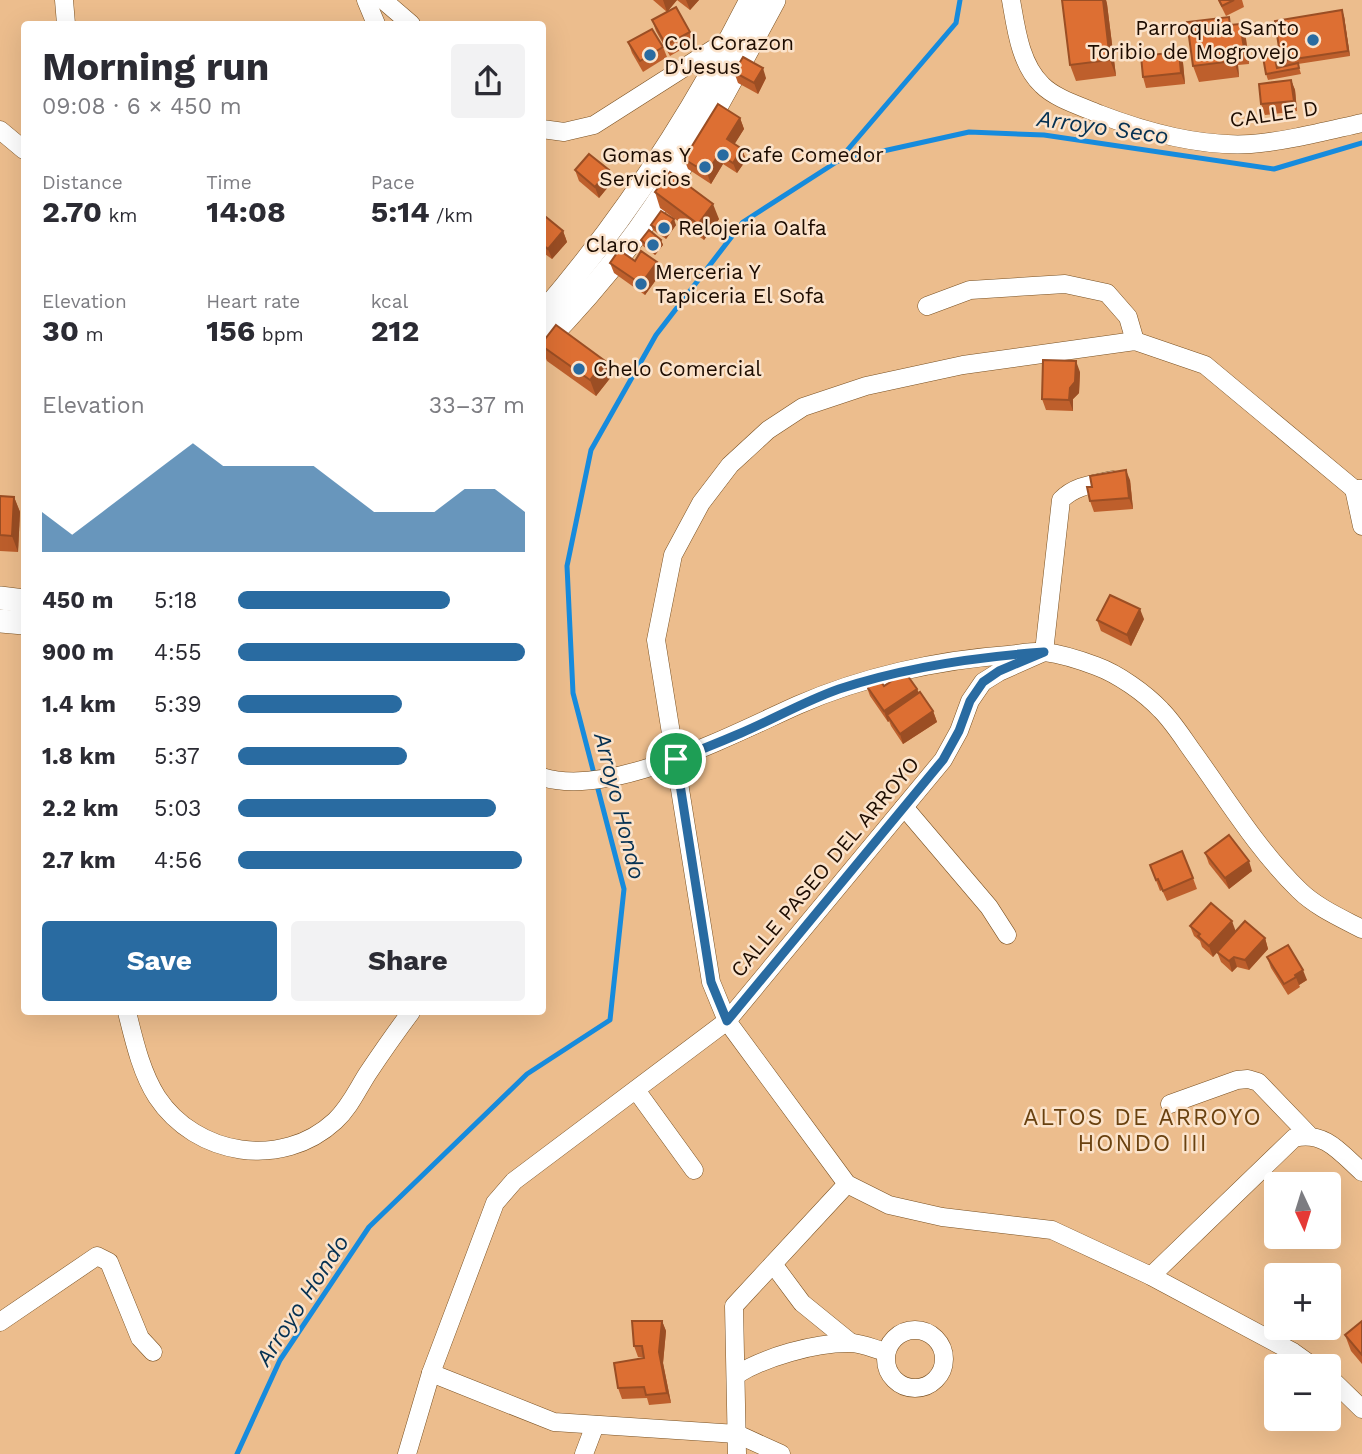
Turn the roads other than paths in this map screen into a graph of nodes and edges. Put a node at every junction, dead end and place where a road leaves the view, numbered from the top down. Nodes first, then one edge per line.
1 (64, 0) edge
2 (366, 0) edge
3 (383, 0) edge
4 (751, 0) edge
5 (774, 0) edge
6 (1011, 0) edge
7 (66, 21) edge
8 (375, 21) edge
9 (408, 21) edge
10 (732, 37) junction
11 (1362, 123) edge
12 (0, 130) edge
13 (546, 130) edge
14 (21, 148) edge
15 (927, 306) dead end
16 (546, 310) edge
17 (546, 340) edge
18 (1135, 341) junction
19 (1123, 478) edge
20 (1358, 489) edge
21 (1362, 526) edge
22 (0, 598) edge
23 (21, 601) edge
24 (0, 621) edge
25 (21, 623) edge
26 (1044, 652) junction
27 (676, 759) junction
28 (551, 778) edge
29 (904, 807) junction
30 (1362, 929) edge
31 (1007, 935) dead end
32 (128, 1015) edge
33 (409, 1015) edge
34 (727, 1021) junction
35 (636, 1090) junction
36 (1170, 1104) dead end
37 (1308, 1134) junction
38 (694, 1170) dead end
39 (1362, 1172) edge
40 (847, 1184) junction
41 (773, 1264) junction
42 (1150, 1276) junction
43 (0, 1322) edge
44 (850, 1342) junction
45 (153, 1352) dead end
46 (886, 1352) dead end
47 (1296, 1354) edge
48 (431, 1373) junction
49 (736, 1375) junction
50 (1341, 1389) edge
51 (1362, 1409) edge
52 (595, 1425) junction
53 (737, 1434) junction
54 (407, 1454) edge
55 (584, 1454) edge
56 (737, 1454) edge
57 (781, 1454) edge

1 - 7 street
2 - 8 street
3 - 9 street
4 - 10 main road
5 - 17 main road
6 - 11 street, CALLE D
10 - 13 street
10 - 16 main road
12 - 14 street
15 - 18 street
18 - 20 street
18 - 27 street
19 - 26 street
20 - 21 street
22 - 23 main road
24 - 25 main road
26 - 27 street
26 - 29 street, CALLE PASEO DEL ARROYO
26 - 30 street
27 - 28 street
27 - 34 street
29 - 31 street
29 - 34 street, CALLE PASEO DEL ARROYO
32 - 33 street
34 - 35 street, CALLE PASEO DEL ARROYO
34 - 40 street
35 - 38 street
35 - 48 street, CALLE PASEO DEL ARROYO
36 - 37 street
37 - 39 street
37 - 42 street
40 - 41 street
40 - 42 street
41 - 44 street
41 - 49 street
42 - 47 street
43 - 45 street
44 - 46 street
44 - 49 street
48 - 52 street
48 - 54 street, CALLE PASEO DEL ARROYO
49 - 53 street
50 - 51 street
52 - 53 street
52 - 55 street
53 - 56 street
53 - 57 street

